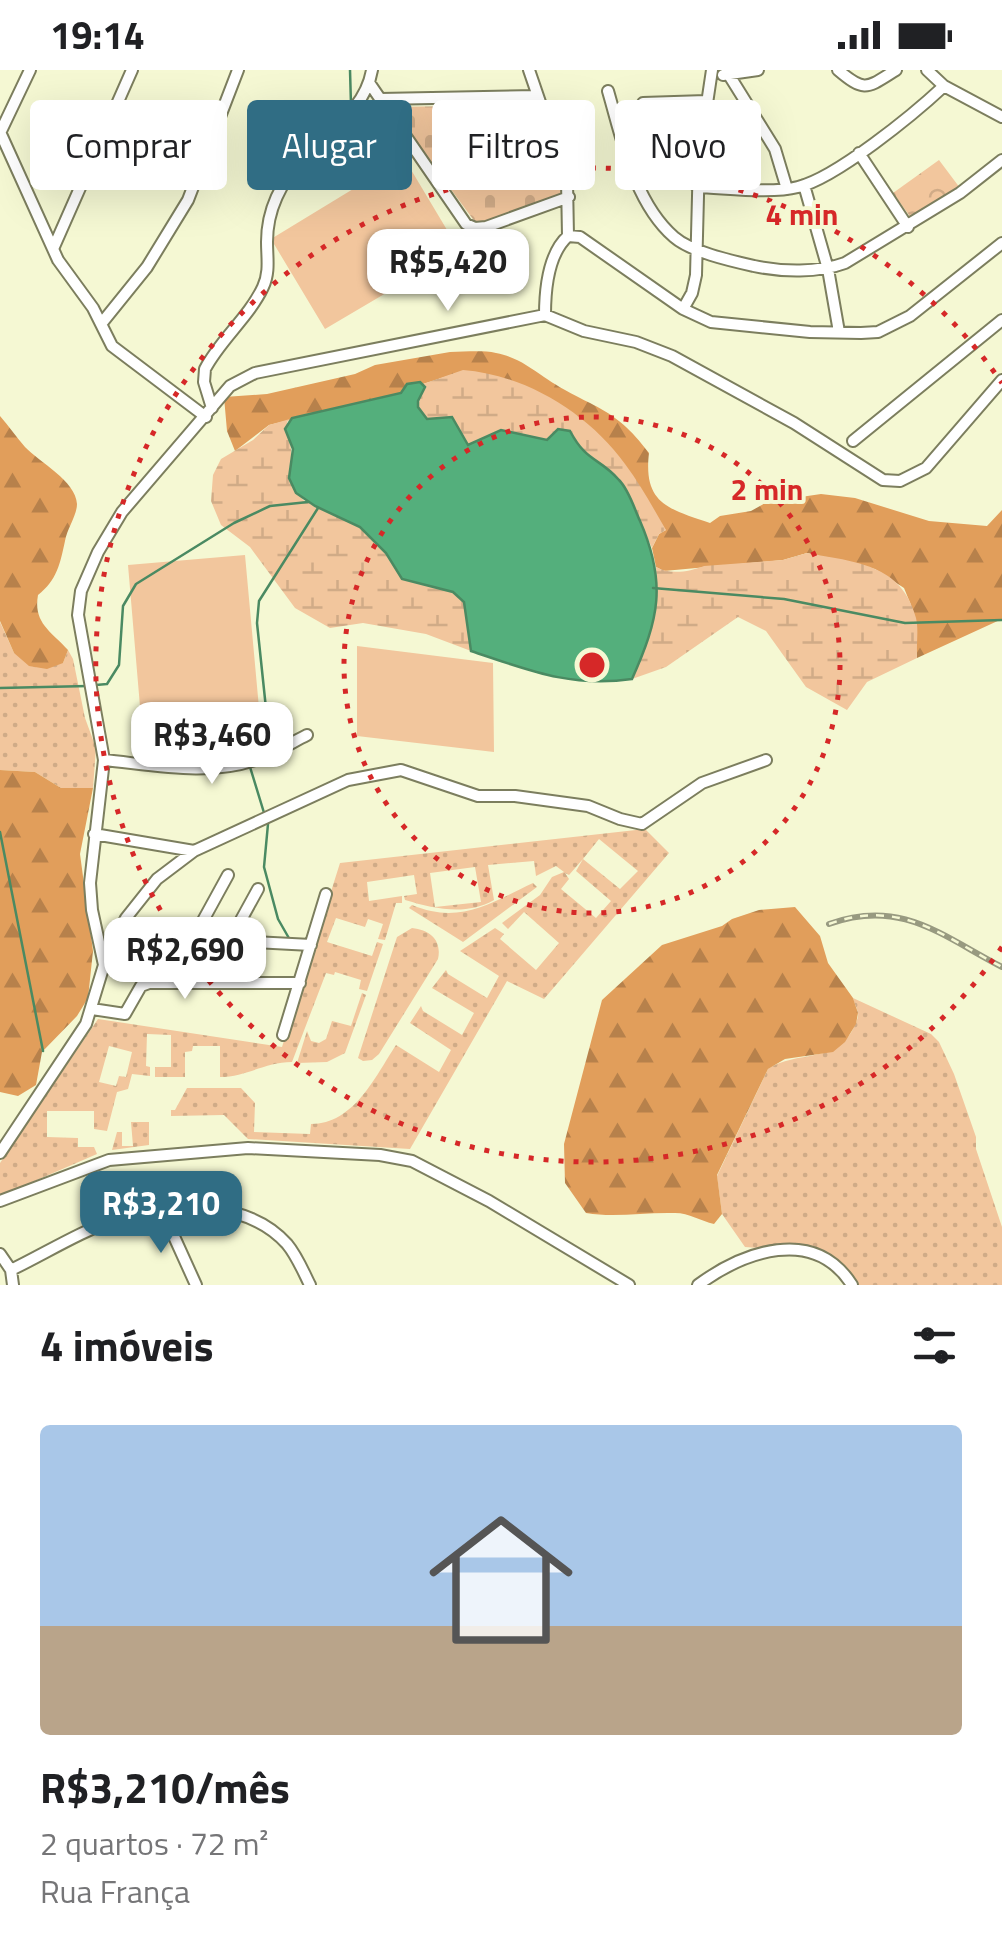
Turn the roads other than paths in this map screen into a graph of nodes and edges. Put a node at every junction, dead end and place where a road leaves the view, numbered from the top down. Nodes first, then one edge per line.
1 (30, 70) edge
2 (132, 70) edge
3 (238, 70) edge
4 (372, 70) edge
5 (529, 70) edge
6 (758, 70) edge
7 (838, 70) edge
8 (896, 70) edge
9 (926, 70) edge
10 (712, 73) edge
11 (728, 75) junction
12 (370, 84) junction
13 (944, 86) junction
14 (608, 91) dead end
15 (536, 96) junction
16 (380, 99) junction
17 (706, 100) edge
18 (1002, 117) edge
19 (0, 133) edge
20 (859, 153) junction
21 (1002, 160) edge
22 (804, 186) junction
23 (761, 188) edge
24 (787, 188) junction
25 (698, 190) edge
26 (570, 197) junction
27 (908, 227) junction
28 (568, 236) junction
29 (1002, 243) edge
30 (698, 248) junction
31 (53, 249) junction
32 (828, 270) junction
33 (683, 309) junction
34 (545, 315) junction
35 (1002, 320) edge
36 (101, 324) junction
37 (839, 332) junction
38 (1002, 380) edge
39 (209, 412) junction
40 (853, 440) dead end
41 (307, 735) dead end
42 (104, 760) junction
43 (766, 760) dead end
44 (94, 834) junction
45 (194, 851) junction
46 (228, 875) dead end
47 (258, 889) dead end
48 (326, 894) dead end
49 (194, 937) junction
50 (230, 940) junction
51 (311, 945) junction
52 (104, 964) junction
53 (164, 982) junction
54 (300, 983) junction
55 (92, 1010) junction
56 (282, 1035) dead end
57 (0, 1153) edge
58 (0, 1201) edge
59 (162, 1210) junction
60 (0, 1254) edge
61 (11, 1270) junction
62 (13, 1285) edge
63 (196, 1285) edge
64 (310, 1285) edge
65 (629, 1285) edge
66 (698, 1285) edge
67 (852, 1285) edge

1 - 19 street
2 - 31 street
3 - 36 street
4 - 12 street
5 - 15 street
6 - 11 street
7 - 8 street
9 - 13 street
10 - 11 street
10 - 17 street
11 - 24 street
12 - 16 street
12 - 39 street
13 - 18 street
13 - 20 street
14 - 30 street
15 - 16 street
15 - 26 street
16 - 26 street
19 - 31 street
20 - 22 street
20 - 27 street
21 - 27 street
22 - 24 street
22 - 32 street
23 - 24 street
25 - 30 street
26 - 28 street
27 - 32 street
28 - 33 street
28 - 34 street
29 - 37 street
30 - 32 street
30 - 33 street
31 - 36 street
32 - 37 street
33 - 37 street
34 - 38 street
34 - 39 street
35 - 40 street
36 - 39 street
39 - 42 street
41 - 42 street
42 - 44 street
43 - 45 street
44 - 45 street
44 - 52 street
45 - 52 street
46 - 49 street
47 - 50 street
48 - 51 street
49 - 50 street
49 - 53 street
50 - 51 street
51 - 54 street
52 - 55 street
53 - 54 street
53 - 55 street
54 - 56 street
55 - 57 street
58 - 65 street
59 - 61 street
59 - 63 street
59 - 64 street
60 - 61 street
61 - 62 street
66 - 67 street

